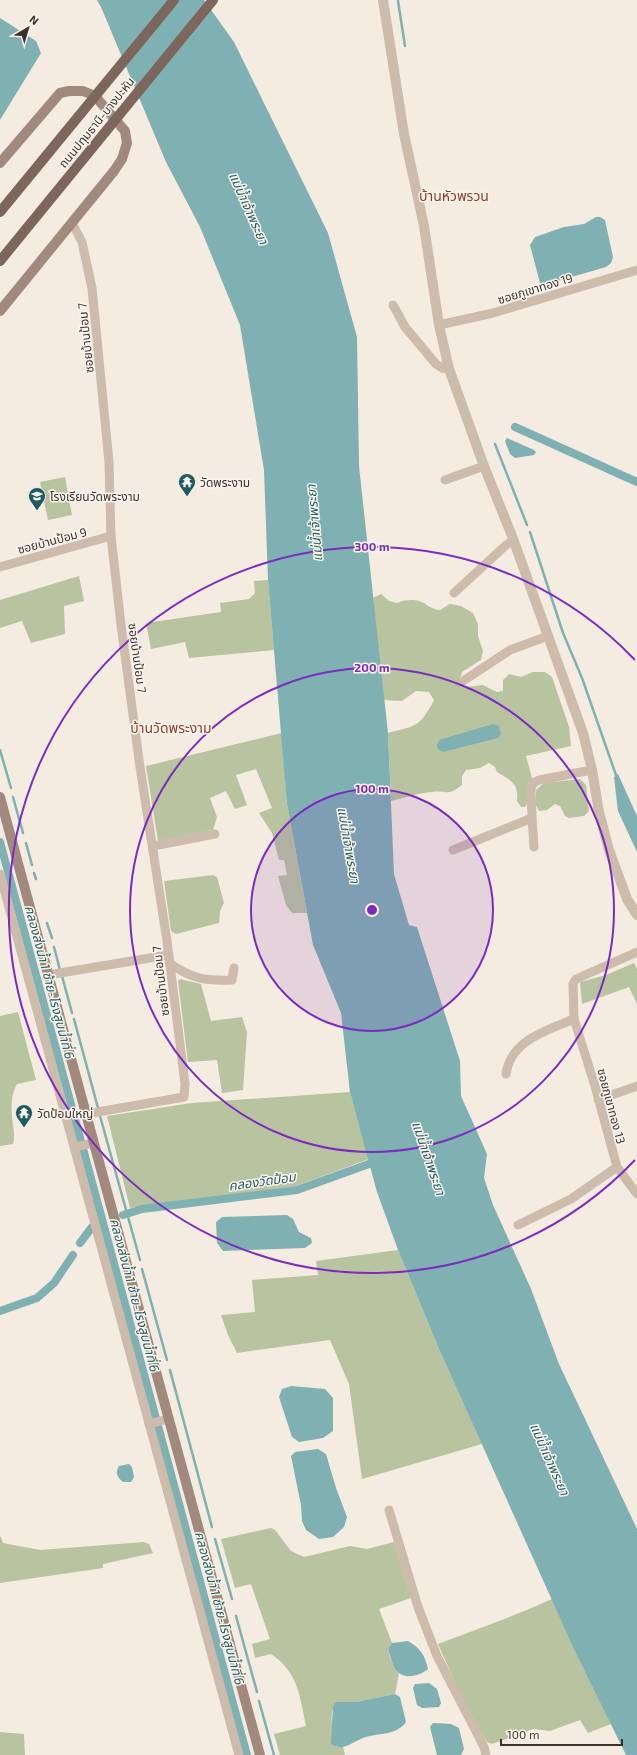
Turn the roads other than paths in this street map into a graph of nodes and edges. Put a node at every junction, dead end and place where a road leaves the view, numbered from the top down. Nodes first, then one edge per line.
1 (174, 0) edge
2 (213, 0) edge
3 (383, 0) edge
4 (0, 163) edge
5 (1, 211) edge
6 (72, 223) junction
7 (0, 261) edge
8 (637, 270) edge
9 (393, 305) dead end
10 (0, 311) edge
11 (438, 326) junction
12 (449, 369) junction
13 (484, 466) junction
14 (445, 480) dead end
15 (111, 536) junction
16 (513, 540) junction
17 (0, 567) edge
18 (454, 593) dead end
19 (548, 636) junction
20 (463, 681) dead end
21 (592, 770) junction
22 (0, 797) edge
23 (532, 818) junction
24 (215, 834) dead end
25 (153, 846) junction
26 (534, 847) dead end
27 (453, 850) dead end
28 (0, 874) edge
29 (637, 915) edge
30 (637, 952) edge
31 (169, 959) junction
32 (234, 968) dead end
33 (48, 975) junction
34 (574, 1018) junction
35 (506, 1074) dead end
36 (637, 1086) edge
37 (598, 1100) junction
38 (86, 1114) junction
39 (91, 1143) junction
40 (77, 1146) junction
41 (617, 1167) junction
42 (637, 1194) edge
43 (518, 1224) dead end
44 (166, 1420) junction
45 (150, 1423) junction
46 (389, 1510) dead end
47 (239, 1755) edge
48 (260, 1755) edge
49 (486, 1755) edge

1 - 5 main road, ถนนปทุมธานี-บางปะหัน
2 - 7 main road, ถนนปทุมธานี-บางปะหัน
3 - 11 street
4 - 6 main road
6 - 10 main road
6 - 15 street, ซอยบ้านป้อม 7
8 - 11 street, ซอยภูเขาทอง 19
9 - 12 street
11 - 12 street
12 - 13 street
13 - 14 street
13 - 16 street
15 - 17 street, ซอยบ้านป้อม 9
15 - 25 street, ซอยบ้านป้อม 7
16 - 18 street
16 - 19 street
19 - 20 street
19 - 21 street
21 - 23 street
21 - 29 street
22 - 33 main road
23 - 26 street
23 - 27 street
24 - 25 street
25 - 31 street, ซอยบ้านป้อม 7
28 - 40 street
30 - 34 street, ซอยภูเขาทอง 13
31 - 32 street
31 - 33 street
31 - 38 street, ซอยบ้านป้อม 7
33 - 38 main road
34 - 35 street
34 - 37 street, ซอยภูเขาทอง 13
36 - 37 street
37 - 41 street, ซอยภูเขาทอง 13
38 - 39 main road
39 - 40 street
39 - 44 main road
40 - 45 street
41 - 42 street, ซอยภูเขาทอง 13
41 - 43 street
44 - 45 street
44 - 48 main road
45 - 47 street
46 - 49 street

